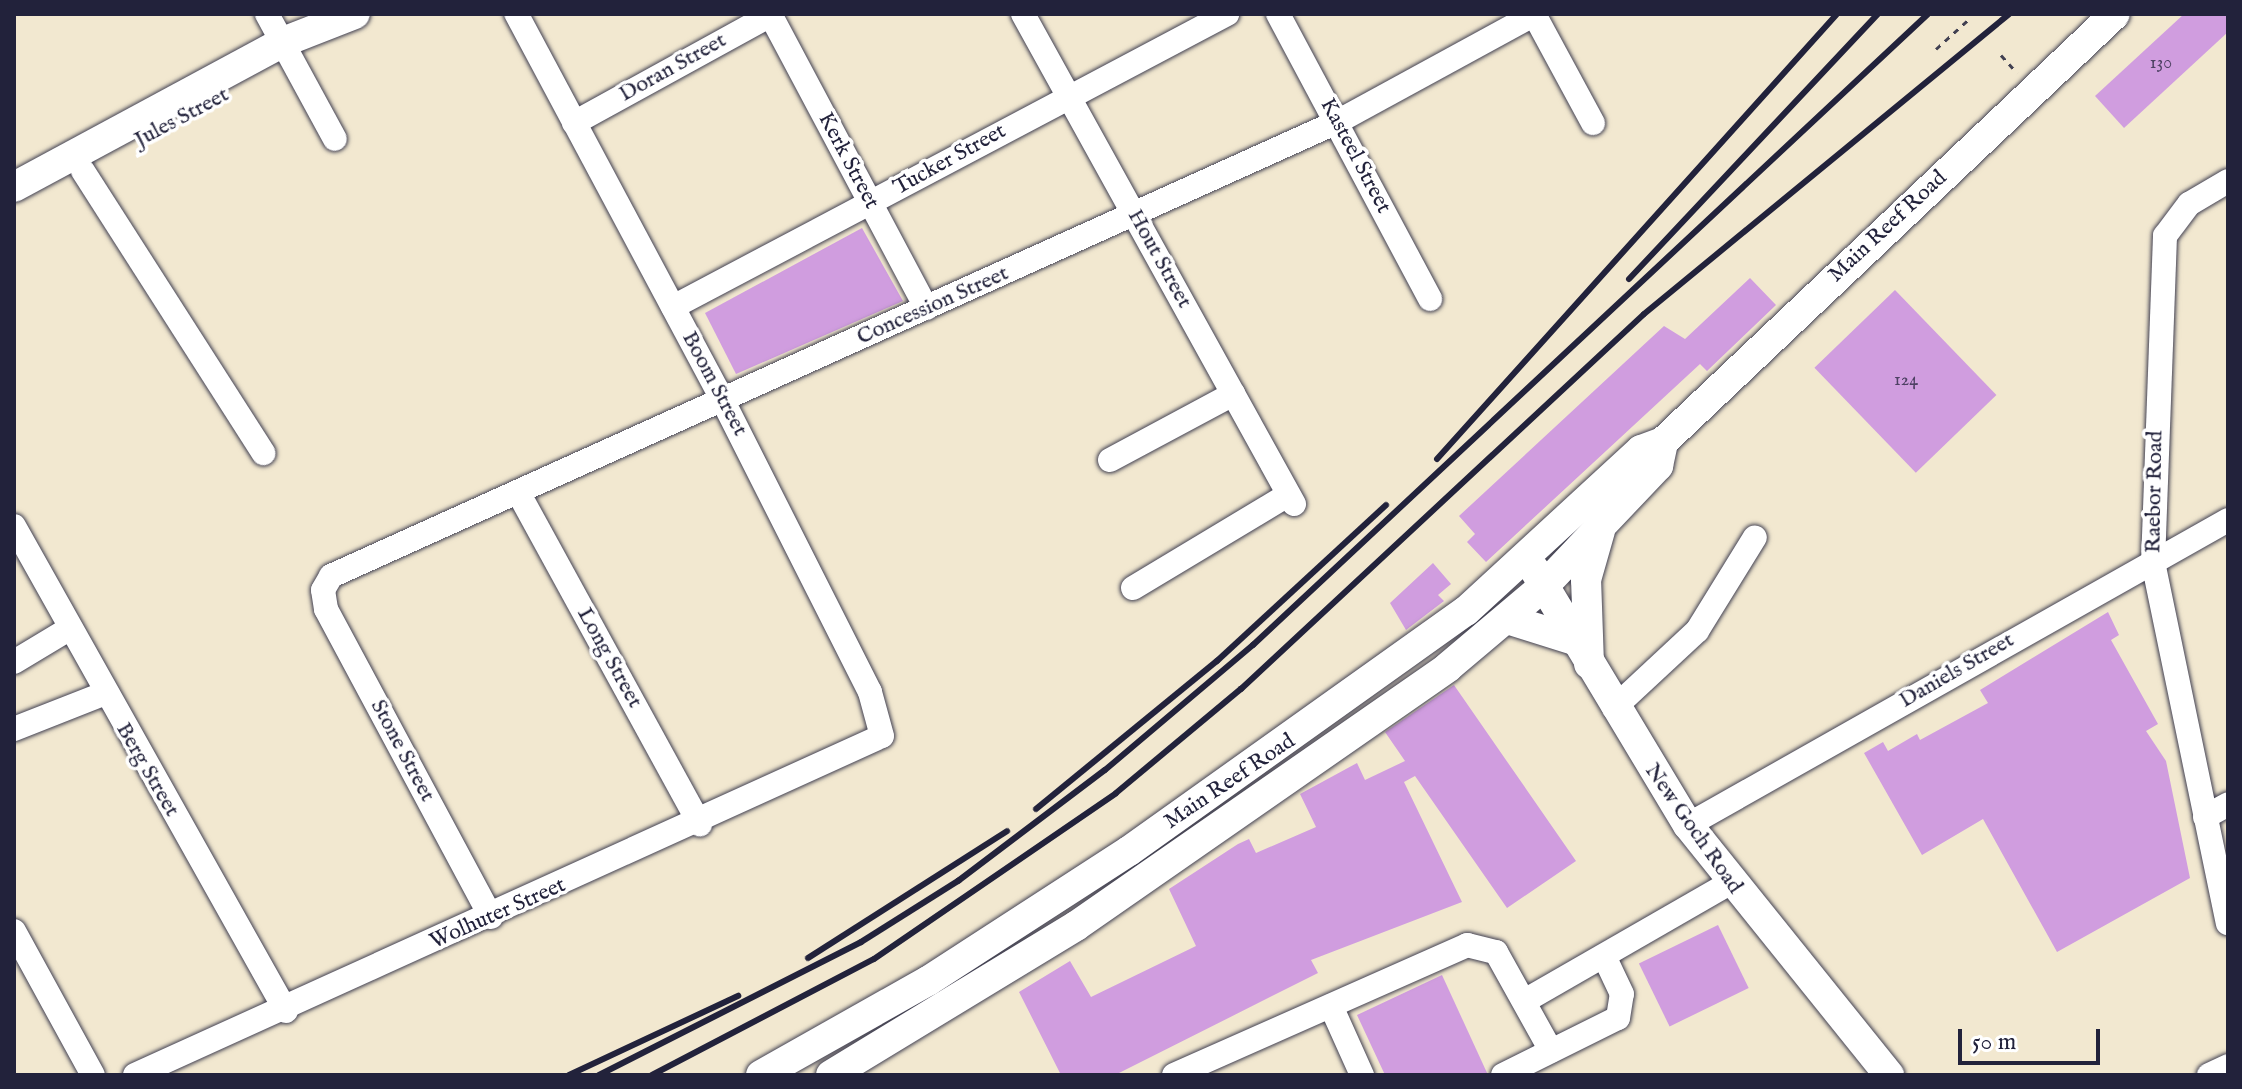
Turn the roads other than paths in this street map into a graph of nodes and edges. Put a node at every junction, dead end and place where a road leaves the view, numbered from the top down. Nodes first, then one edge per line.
1 (267, 14) edge
2 (516, 14) edge
3 (771, 14) edge
4 (1023, 14) edge
5 (1227, 14) edge
6 (1278, 14) edge
7 (1534, 14) edge
8 (2115, 14) edge
9 (350, 17) edge
10 (287, 50) junction
11 (1066, 95) junction
12 (1337, 122) junction
13 (574, 123) junction
14 (1593, 123) dead end
15 (335, 139) dead end
16 (83, 171) junction
17 (2228, 181) edge
18 (14, 187) edge
19 (871, 203) junction
20 (14, 209) edge
21 (1134, 213) junction
22 (1430, 299) dead end
23 (673, 307) junction
24 (926, 308) junction
25 (1233, 394) junction
26 (722, 399) junction
27 (1663, 442) junction
28 (263, 453) dead end
29 (1110, 460) dead end
30 (518, 492) junction
31 (2228, 520) edge
32 (1604, 522) junction
33 (14, 526) edge
34 (1755, 537) dead end
35 (2153, 562) junction
36 (1536, 573) junction
37 (326, 583) joint
38 (1133, 588) dead end
39 (1507, 619) junction
40 (69, 629) junction
41 (1582, 652) junction
42 (14, 662) edge
43 (103, 694) junction
44 (1614, 708) junction
45 (14, 729) edge
46 (861, 751) joint
47 (2228, 804) edge
48 (2205, 817) junction
49 (700, 824) junction
50 (1688, 825) junction
51 (1730, 883) junction
52 (491, 917) junction
53 (2228, 923) edge
54 (14, 931) edge
55 (1604, 956) junction
56 (1528, 999) junction
57 (1331, 1006) junction
58 (286, 1011) junction
59 (1551, 1051) junction
60 (2228, 1066) edge
61 (93, 1075) edge
62 (135, 1075) edge
63 (761, 1075) edge
64 (831, 1075) edge
65 (1175, 1075) edge
66 (1362, 1075) edge
67 (1503, 1075) edge
68 (1889, 1075) edge
69 (2209, 1075) edge

1 - 10 street
2 - 13 street, Boom Street
3 - 13 street, Doran Street
3 - 19 street, Kerk Street
4 - 11 street, Hout Street
5 - 11 street, Tucker Street
6 - 12 street, Kasteel Street
7 - 12 street, Concession Street
7 - 14 street
8 - 27 main road, Main Reef Road
9 - 10 main road, Jules Street
10 - 15 street
10 - 16 main road, Jules Street
10 - 18 main road, Jules Street
11 - 19 street, Tucker Street
11 - 21 street, Hout Street
12 - 21 street, Concession Street
12 - 22 street, Kasteel Street
13 - 23 street, Boom Street
16 - 20 main road, Jules Street
16 - 28 street
17 - 35 street, Raebor Road
19 - 23 street, Tucker Street
19 - 24 street, Kerk Street
21 - 24 street, Concession Street
21 - 25 street, Hout Street
23 - 26 street, Boom Street
24 - 26 street, Concession Street
25 - 29 street
25 - 38 street, Hout Street
26 - 30 street, Concession Street
26 - 46 street, Boom Street
27 - 32 main road, Main Reef Road
27 - 36 main road, Main Reef Road
30 - 37 street, Concession Street
30 - 49 street, Long Street
31 - 35 street, Daniels Street
32 - 36 main road, Main Reef Road
32 - 41 main road
33 - 40 street, Berg Street
34 - 44 street
35 - 48 street, Raebor Road
35 - 50 street, Daniels Street
36 - 39 main road, Main Reef Road
36 - 41 main road, New Goch Road
36 - 63 main road, Main Reef Road
37 - 52 street, Stone Street
39 - 41 main road
39 - 64 main road, Main Reef Road
40 - 42 street
40 - 43 street, Berg Street
41 - 44 main road, New Goch Road
43 - 45 street
43 - 58 street, Berg Street
44 - 50 main road, New Goch Road
46 - 49 street, Wolhuter Street
47 - 48 street
48 - 53 street, Raebor Road
49 - 52 street, Wolhuter Street
50 - 51 main road, New Goch Road
51 - 55 street
51 - 68 main road, New Goch Road
52 - 58 street, Wolhuter Street
54 - 61 street
55 - 56 street
55 - 59 street
56 - 57 street
56 - 59 street
57 - 65 street
57 - 66 street
58 - 62 street, Wolhuter Street
59 - 67 street
60 - 69 street

